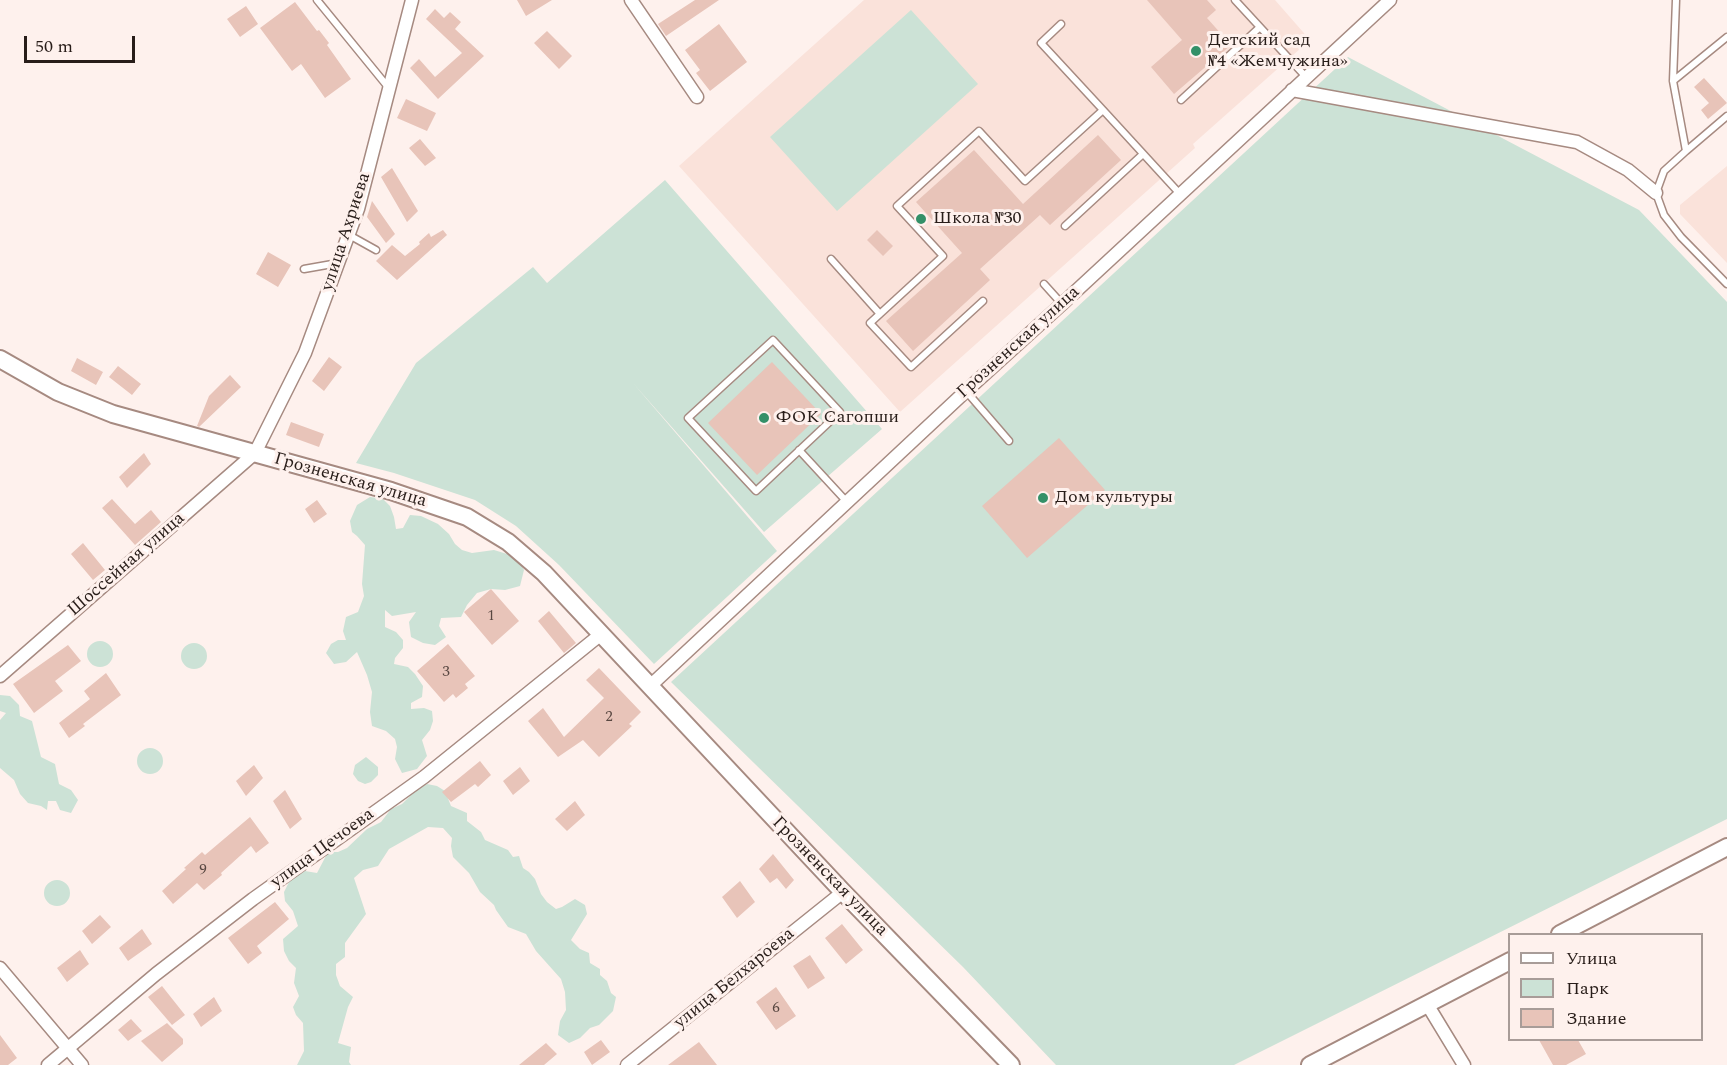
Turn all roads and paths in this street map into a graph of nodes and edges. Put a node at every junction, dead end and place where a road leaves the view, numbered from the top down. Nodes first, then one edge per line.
1 (317, 0) edge
2 (412, 0) edge
3 (630, 0) edge
4 (1235, 0) edge
5 (1389, 0) edge
6 (1676, 0) edge
7 (1061, 24) dead end
8 (1260, 27) junction
9 (1727, 37) edge
10 (1306, 77) junction
11 (1673, 81) junction
12 (389, 87) junction
13 (1292, 90) junction
14 (697, 97) dead end
15 (1181, 100) dead end
16 (1103, 110) junction
17 (1727, 116) edge
18 (1686, 151) junction
19 (1143, 154) junction
20 (1656, 193) junction
21 (1180, 194) junction
22 (1065, 226) dead end
23 (349, 235) junction
24 (376, 250) dead end
25 (831, 259) dead end
26 (338, 263) junction
27 (304, 269) dead end
28 (1044, 284) dead end
29 (1727, 284) edge
30 (984, 301) dead end
31 (1062, 304) junction
32 (880, 314) junction
33 (0, 359) edge
34 (966, 391) junction
35 (1009, 441) dead end
36 (800, 450) junction
37 (255, 453) junction
38 (847, 502) junction
39 (600, 635) junction
40 (0, 676) edge
41 (649, 687) junction
42 (1727, 847) edge
43 (843, 892) junction
44 (1562, 933) edge
45 (1508, 962) edge
46 (0, 968) edge
47 (1426, 1004) junction
48 (66, 1048) junction
49 (48, 1065) edge
50 (82, 1065) edge
51 (627, 1065) edge
52 (1011, 1065) edge
53 (1310, 1065) edge
54 (1464, 1065) edge

1 - 12 lane
2 - 12 street, улица Ахриева
3 - 14 street
4 - 8 lane
5 - 10 street, Грозненская улица
6 - 11 lane
7 - 16 lane
8 - 10 lane
8 - 15 lane
9 - 11 lane
10 - 13 street, Грозненская улица
11 - 18 lane
12 - 23 street, улица Ахриева
13 - 20 street
13 - 21 street, Грозненская улица
16 - 19 lane
16 - 32 lane
17 - 18 lane
18 - 20 lane
19 - 21 lane
19 - 22 lane
20 - 29 lane
21 - 31 street, Грозненская улица
23 - 24 lane
23 - 26 street, улица Ахриева
25 - 32 lane
26 - 27 lane
26 - 37 street, улица Ахриева
28 - 31 lane
30 - 32 lane
31 - 34 street, Грозненская улица
33 - 37 street, Грозненская улица
34 - 35 lane
34 - 38 street, Грозненская улица
36 - 36 lane
36 - 38 lane
37 - 39 street, Грозненская улица
37 - 40 street, Шоссейная улица
38 - 41 street, Грозненская улица
39 - 41 street, Грозненская улица
39 - 48 street, улица Цечоева
41 - 43 street, Грозненская улица
42 - 44 street
43 - 51 street, улица Белхароева
43 - 52 street, Грозненская улица
45 - 47 street
46 - 48 street
47 - 53 street
47 - 54 street
48 - 49 street, улица Цечоева
48 - 50 street

